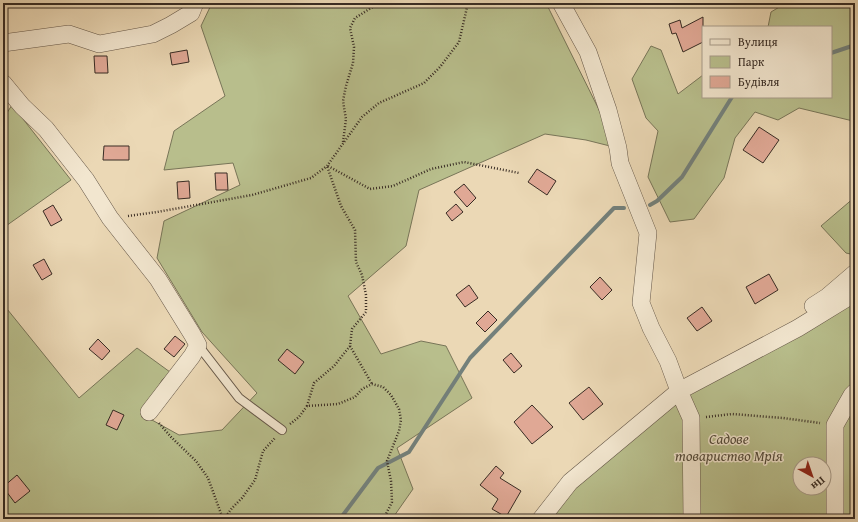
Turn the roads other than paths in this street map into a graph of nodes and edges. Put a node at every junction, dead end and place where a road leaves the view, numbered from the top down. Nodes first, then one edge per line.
1 (195, 3) edge
2 (561, 3) edge
3 (3, 43) edge
4 (3, 82) edge
5 (855, 272) edge
6 (855, 292) edge
7 (198, 345) junction
8 (679, 391) junction
9 (855, 392) edge
10 (149, 412) road end
11 (282, 430) road end
12 (541, 519) edge
13 (692, 519) edge
14 (835, 519) edge

1 - 3 street
2 - 8 street
4 - 7 street
5 - 8 street
6 - 8 street
7 - 10 street
7 - 11 lane
8 - 12 street
8 - 13 street
9 - 14 street

